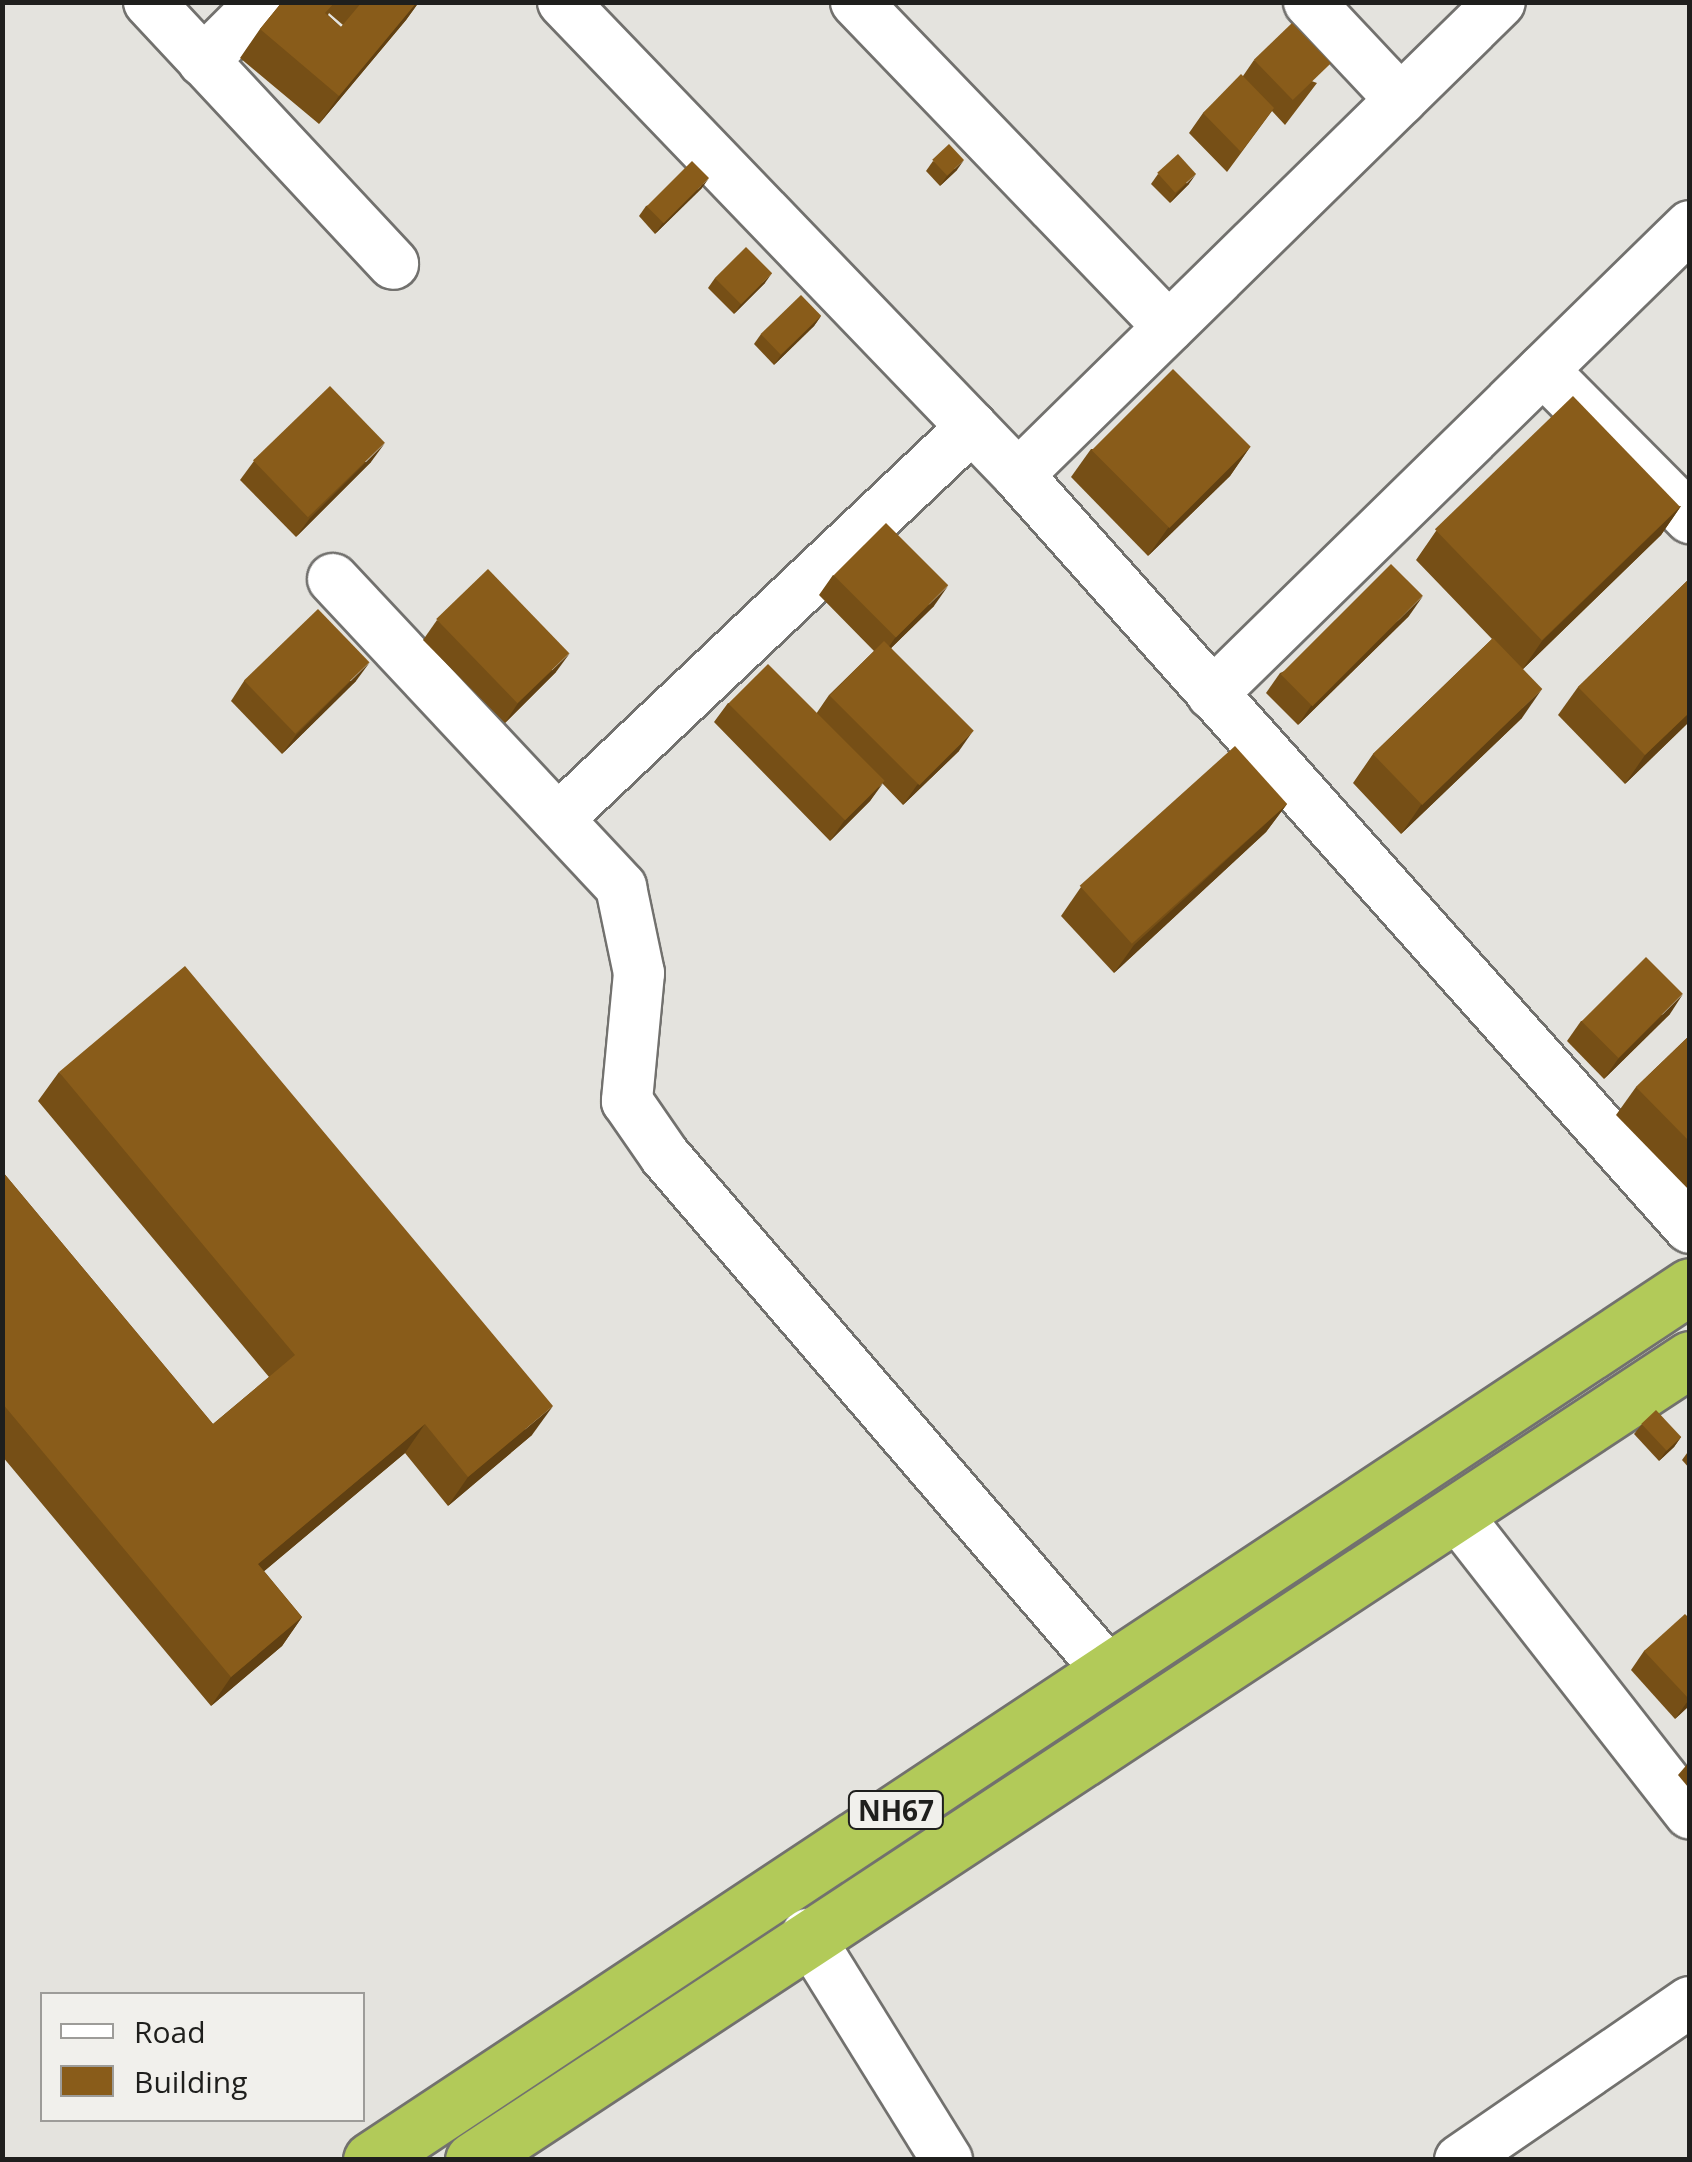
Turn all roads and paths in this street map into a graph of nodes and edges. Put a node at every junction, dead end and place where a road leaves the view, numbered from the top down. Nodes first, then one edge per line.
1 (148, 2) edge
2 (262, 2) edge
3 (856, 2) edge
4 (1308, 2) edge
5 (1500, 2) edge
6 (595, 13) edge
7 (204, 61) junction
8 (1400, 100) junction
9 (1690, 226) edge
10 (392, 264) dead end
11 (1169, 328) junction
12 (1543, 370) junction
13 (972, 428) junction
14 (1018, 475) junction
15 (1690, 518) edge
16 (333, 579) dead end
17 (1212, 694) junction
18 (558, 819) junction
19 (1690, 1228) edge
20 (1690, 1286) edge
21 (1690, 1360) edge
22 (1456, 1514) junction
23 (1110, 1673) junction
24 (1690, 1814) edge
25 (808, 1934) junction
26 (1690, 2002) edge
27 (371, 2160) edge
28 (472, 2160) edge
29 (947, 2160) edge
30 (1460, 2160) edge

1 - 7 street
2 - 7 street
3 - 11 street
4 - 8 street
5 - 8 street
6 - 13 street
7 - 10 street
8 - 11 street
9 - 12 street
11 - 14 street
12 - 15 street
12 - 17 street
13 - 14 street
13 - 18 street
14 - 17 street
16 - 18 street
17 - 19 street
18 - 23 street
20 - 23 highway, NH67
21 - 22 highway, NH67
22 - 24 street
22 - 25 highway, NH67
23 - 27 highway, NH67
25 - 28 highway, NH67
25 - 29 street
26 - 30 street

